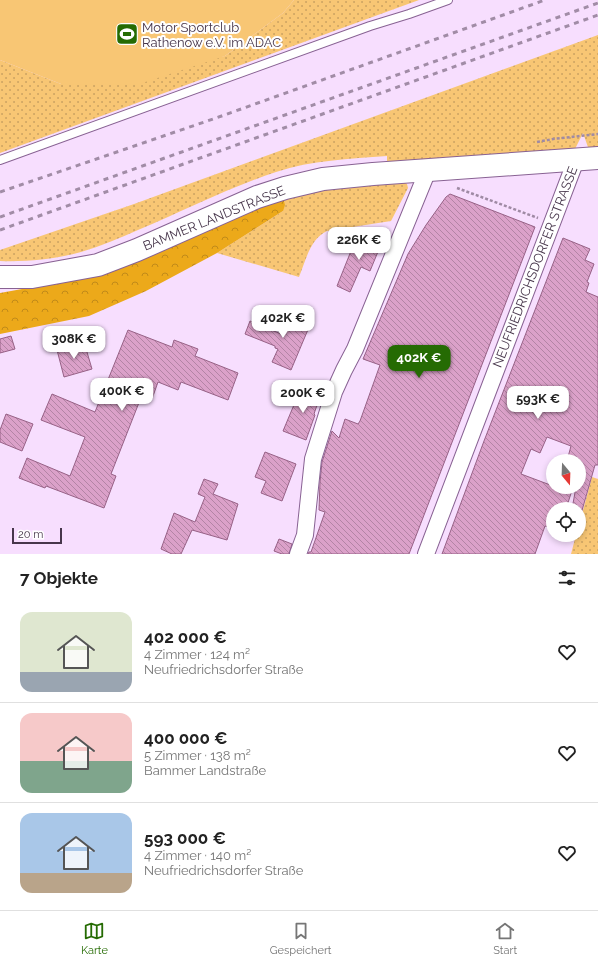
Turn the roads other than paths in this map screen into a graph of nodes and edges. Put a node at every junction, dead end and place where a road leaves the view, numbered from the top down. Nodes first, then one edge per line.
1 (448, 0) edge
2 (598, 158) edge
3 (0, 160) edge
4 (576, 160) junction
5 (428, 170) junction
6 (0, 278) edge
7 (298, 554) edge
8 (426, 554) edge

1 - 3 lane
2 - 4 main road, BAMMER LANDSTRASSE
4 - 5 main road, BAMMER LANDSTRASSE
4 - 8 street, NEUFRIEDRICHSDORFER STRASSE
5 - 6 main road, BAMMER LANDSTRASSE
5 - 7 street

